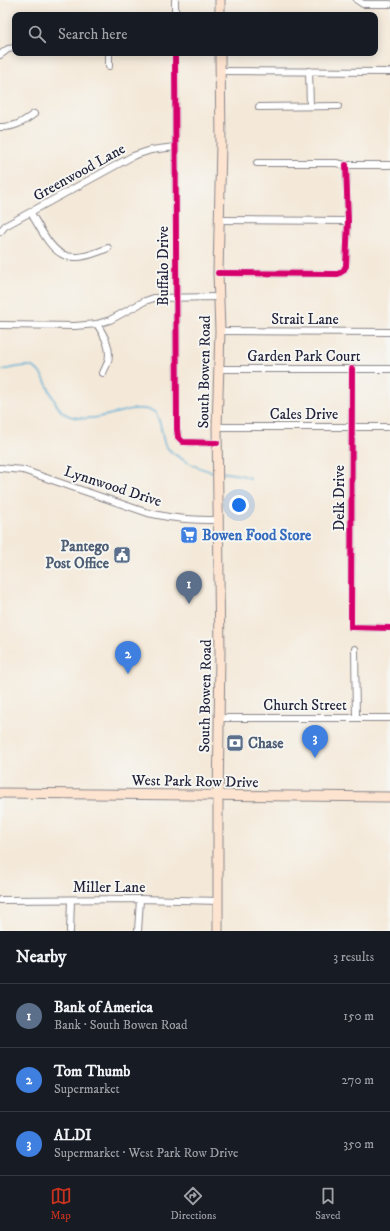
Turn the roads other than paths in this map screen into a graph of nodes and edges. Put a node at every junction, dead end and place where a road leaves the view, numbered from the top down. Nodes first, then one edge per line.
1 (175, 0) edge
2 (220, 0) edge
3 (358, 0) edge
4 (390, 4) edge
5 (175, 12) edge
6 (220, 12) edge
7 (12, 48) edge
8 (0, 55) edge
9 (109, 56) edge
10 (175, 56) edge
11 (220, 56) edge
12 (109, 66) dead end
13 (221, 71) junction
14 (309, 71) junction
15 (390, 72) edge
16 (310, 106) junction
17 (338, 106) dead end
18 (259, 107) dead end
19 (34, 114) dead end
20 (0, 127) edge
21 (175, 147) junction
22 (257, 163) dead end
23 (346, 165) junction
24 (390, 165) edge
25 (31, 213) junction
26 (219, 220) junction
27 (348, 221) junction
28 (0, 232) edge
29 (108, 248) dead end
30 (218, 273) junction
31 (176, 297) junction
32 (219, 297) junction
33 (97, 324) junction
34 (0, 325) edge
35 (220, 331) junction
36 (390, 332) edge
37 (218, 369) junction
38 (352, 369) junction
39 (390, 369) edge
40 (103, 373) dead end
41 (218, 427) junction
42 (352, 427) junction
43 (390, 427) edge
44 (218, 443) junction
45 (0, 468) edge
46 (218, 520) junction
47 (390, 628) edge
48 (355, 649) dead end
49 (220, 718) junction
50 (356, 718) junction
51 (390, 718) edge
52 (0, 793) edge
53 (218, 796) junction
54 (390, 797) edge
55 (140, 899) junction
56 (0, 900) edge
57 (71, 900) junction
58 (218, 901) junction
59 (70, 931) edge
60 (138, 931) edge
61 (218, 931) edge

1 - 5 street
2 - 6 main road
3 - 4 street
7 - 8 street
9 - 12 street
10 - 21 street, Buffalo Drive
11 - 13 main road, South Bowen Road
13 - 14 street
13 - 26 main road, South Bowen Road
14 - 15 street
14 - 16 street
16 - 17 street
16 - 18 street
19 - 20 street
21 - 25 street, Greenwood Lane
21 - 31 street, Buffalo Drive
22 - 23 street
23 - 24 street
23 - 27 street
25 - 28 street, Greenwood Lane
25 - 29 street
26 - 27 street
26 - 30 main road, South Bowen Road
27 - 30 street
30 - 32 main road, South Bowen Road
31 - 32 street
31 - 33 street
31 - 44 street, Buffalo Drive
32 - 35 main road, South Bowen Road
33 - 34 street
33 - 40 street
35 - 36 street, Strait Lane
35 - 37 main road, South Bowen Road
37 - 38 street, Garden Park Court
37 - 41 main road, South Bowen Road
38 - 39 street, Garden Park Court
38 - 42 street, Delk Drive
41 - 42 street, Cales Drive
41 - 44 main road, South Bowen Road
42 - 43 street, Cales Drive
42 - 47 street, Delk Drive
44 - 46 main road, South Bowen Road
45 - 46 street, Lynnwood Drive
46 - 49 main road, South Bowen Road
48 - 50 street
49 - 50 street, Church Street
49 - 53 main road, South Bowen Road
50 - 51 street, Church Street
52 - 53 main road, West Park Row Drive
53 - 54 main road, West Park Row Drive
53 - 58 main road, South Bowen Road
55 - 57 street, Miller Lane
55 - 58 street, Miller Lane
55 - 60 street
56 - 57 street, Miller Lane
57 - 59 street
58 - 61 main road, South Bowen Road

